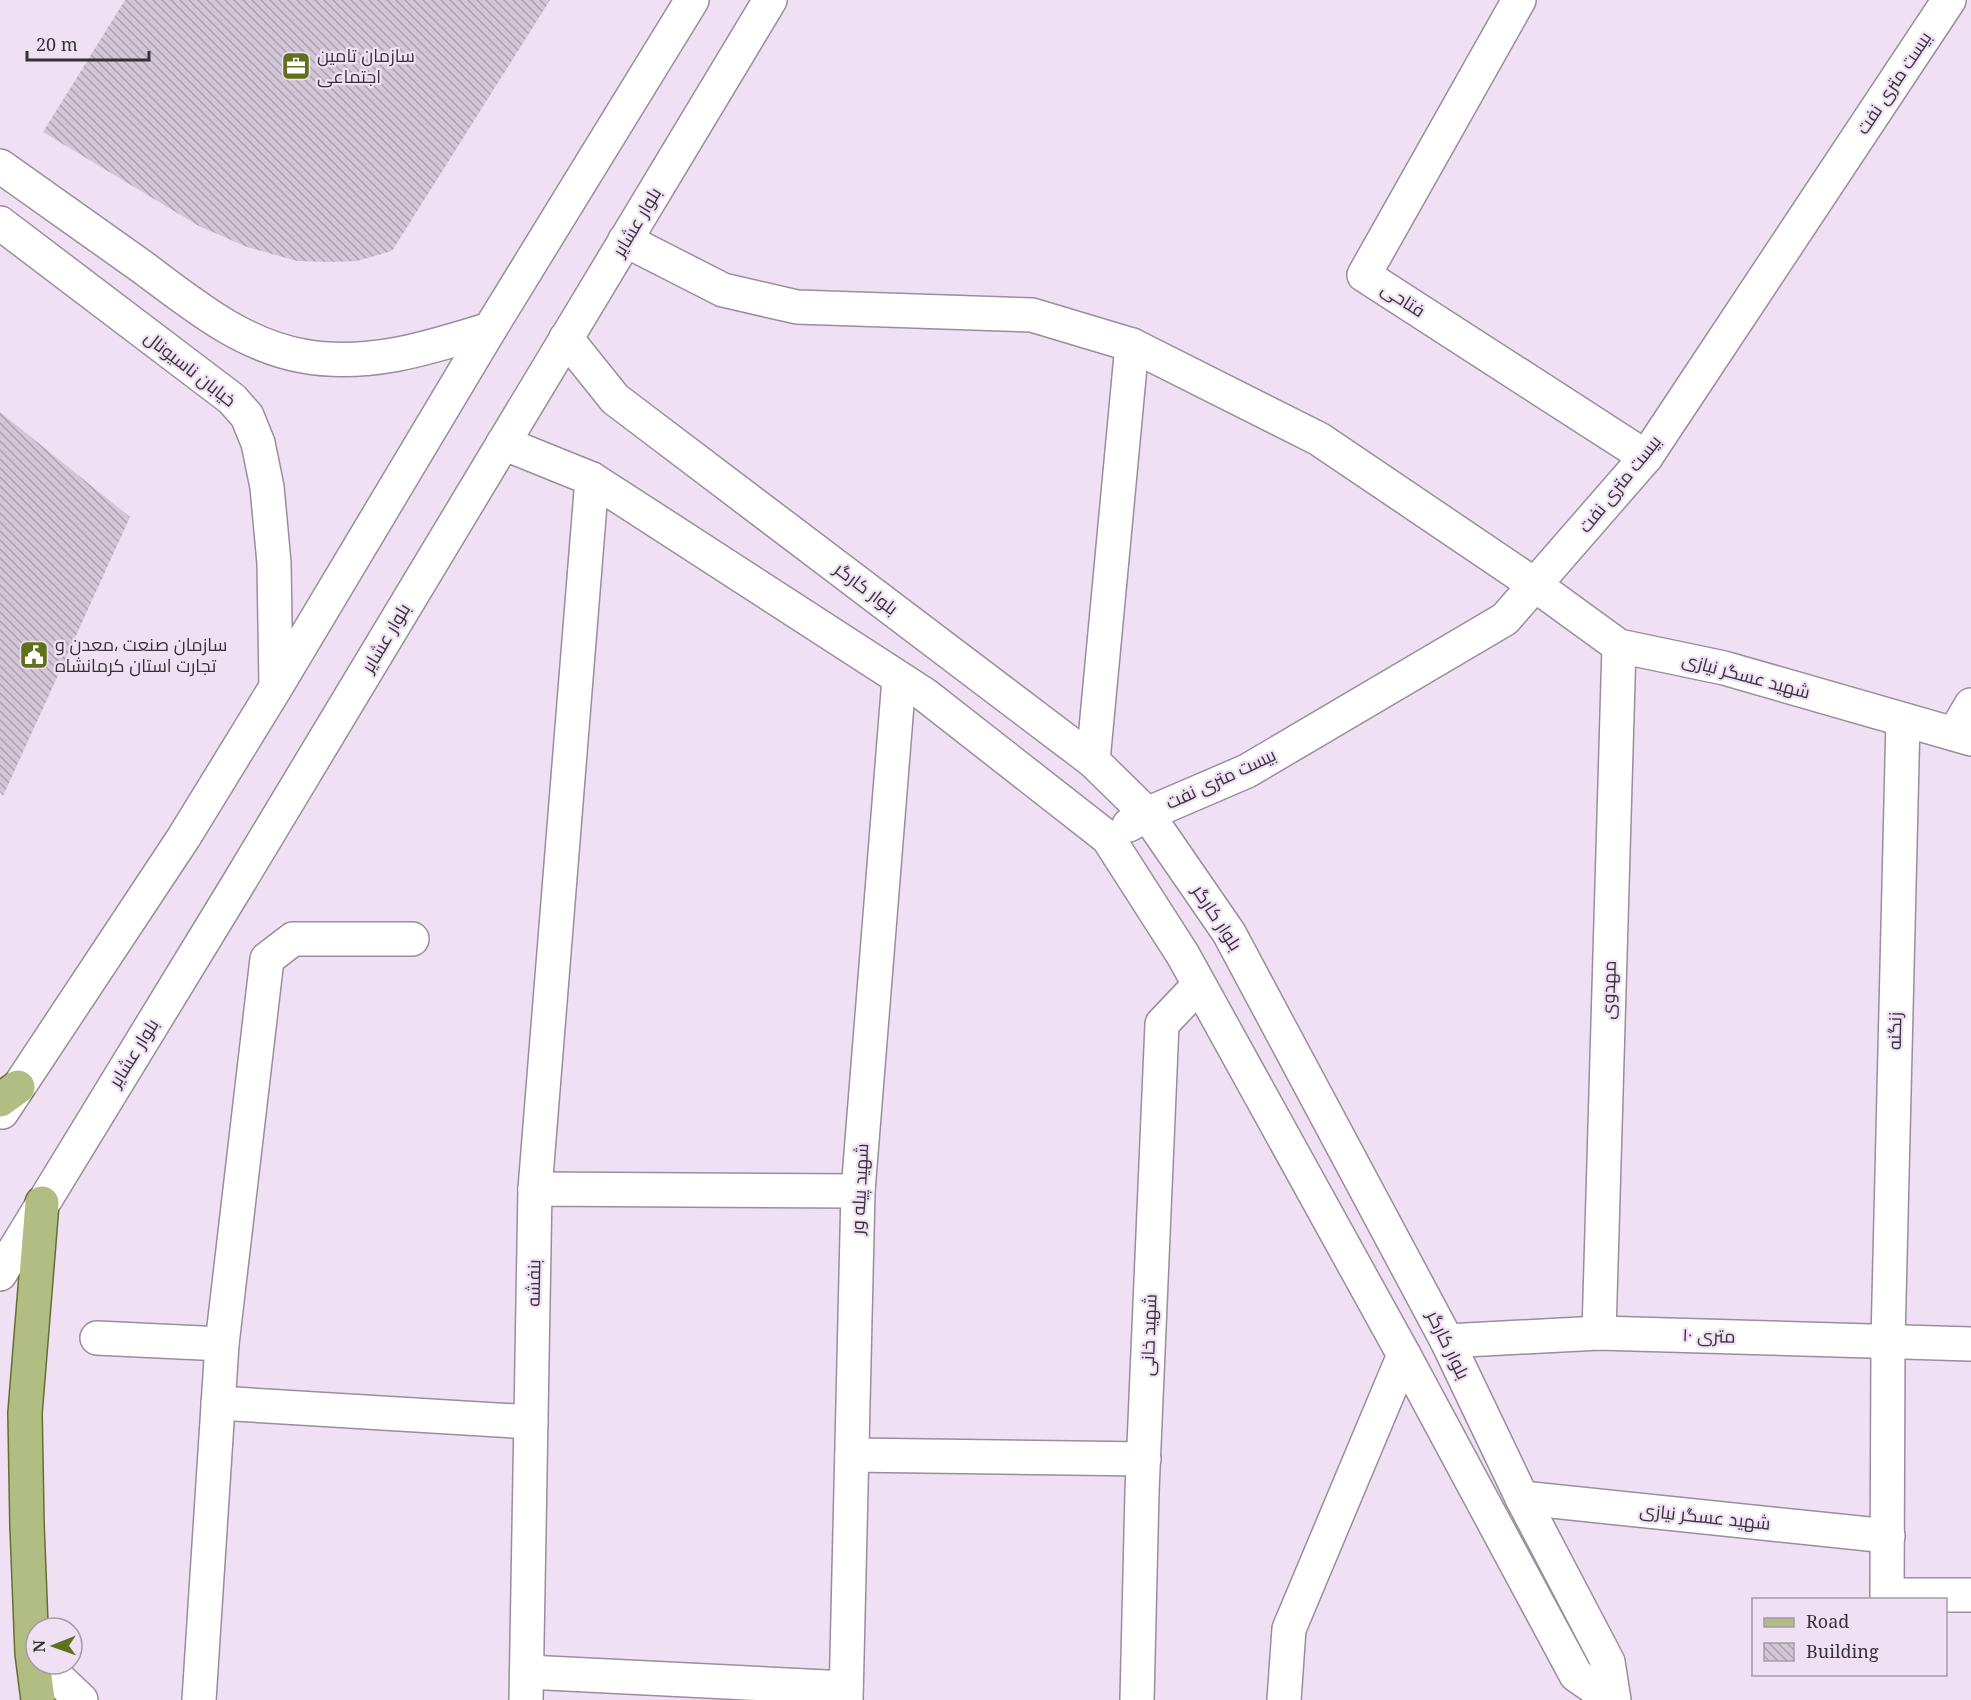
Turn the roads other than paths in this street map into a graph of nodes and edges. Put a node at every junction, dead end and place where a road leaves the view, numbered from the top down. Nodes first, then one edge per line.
1 (692, 0) edge
2 (770, 0) edge
3 (1519, 0) edge
4 (1949, 0) edge
5 (0, 166) edge
6 (0, 223) edge
7 (625, 240) junction
8 (490, 329) junction
9 (566, 338) junction
10 (1132, 345) junction
11 (503, 443) junction
12 (1646, 457) junction
13 (592, 479) junction
14 (1535, 585) junction
15 (1619, 646) junction
16 (899, 679) junction
17 (276, 687) junction
18 (1971, 705) edge
19 (1903, 720) junction
20 (1962, 736) edge
21 (1093, 760) junction
22 (1147, 814) junction
23 (1108, 838) junction
24 (412, 939) dead end
25 (1199, 985) junction
26 (9, 1094) edge
27 (0, 1115) edge
28 (536, 1189) junction
29 (858, 1191) junction
30 (42, 1203) junction
31 (0, 1274) edge
32 (1599, 1333) junction
33 (97, 1338) dead end
34 (1447, 1341) junction
35 (1888, 1341) junction
36 (222, 1344) junction
37 (1971, 1344) edge
38 (1404, 1355) junction
39 (218, 1403) junction
40 (531, 1422) junction
41 (852, 1455) junction
42 (1144, 1459) junction
43 (1522, 1498) junction
44 (1888, 1536) junction
45 (1971, 1595) edge
46 (34, 1616) edge
47 (37, 1676) edge
48 (56, 1676) edge
49 (527, 1686) edge
50 (846, 1694) edge
51 (38, 1700) edge
52 (81, 1700) edge
53 (199, 1700) edge
54 (1137, 1700) edge
55 (1284, 1700) edge
56 (1613, 1700) edge

1 - 8 street
2 - 7 street, بلوار عشایر
3 - 12 street, فتاحی
4 - 12 street, بیست متری نفت
5 - 8 street
6 - 17 street, خیابان ناسیونال
7 - 9 street, بلوار عشایر
7 - 10 street, شهید عسگر نیازی
8 - 17 street
9 - 11 street, بلوار عشایر
9 - 21 street, بلوار کارگر
10 - 14 street, شهید عسگر نیازی
10 - 21 street
11 - 13 street, بلوار کارگر
11 - 30 street, بلوار عشایر
12 - 14 street, بیست متری نفت
13 - 16 street, بلوار کارگر
13 - 28 street, بنفشه
14 - 15 street, شهید عسگر نیازی
14 - 22 street, بیست متری نفت
15 - 19 street, شهید عسگر نیازی
15 - 32 street, مهدوی
16 - 23 street, بلوار کارگر
16 - 29 street, شهید پیله ور
17 - 26 street
18 - 20 street
19 - 20 street, شهید عسگر نیازی
19 - 35 street, زنگنه
21 - 22 street, بلوار کارگر
22 - 23 street, بیست متری نفت
22 - 34 street, بلوار کارگر
23 - 25 street, بلوار کارگر
24 - 36 street
25 - 38 street, بلوار کارگر
25 - 42 street, شهید خانی
26 - 27 street
28 - 29 street
28 - 40 street, بنفشه
29 - 41 street, شهید پیله ور
30 - 31 street, بلوار عشایر
30 - 46 main road
32 - 34 street, ۱۰ متری
32 - 35 street, ۱۰ متری
33 - 36 street
34 - 38 street, ۱۰ متری
34 - 43 street, بلوار کارگر
35 - 37 street, ۱۰ متری
35 - 44 street, زنگنه
36 - 39 street
38 - 55 street
38 - 56 street, بلوار کارگر
39 - 40 street
39 - 53 street
40 - 49 street, بنفشه
41 - 42 street
41 - 50 street, شهید پیله ور
42 - 54 street, شهید خانی
43 - 44 street, شهید عسگر نیازی
43 - 56 street, بلوار کارگر
44 - 45 street, زنگنه
47 - 51 main road
48 - 52 street
49 - 50 street

